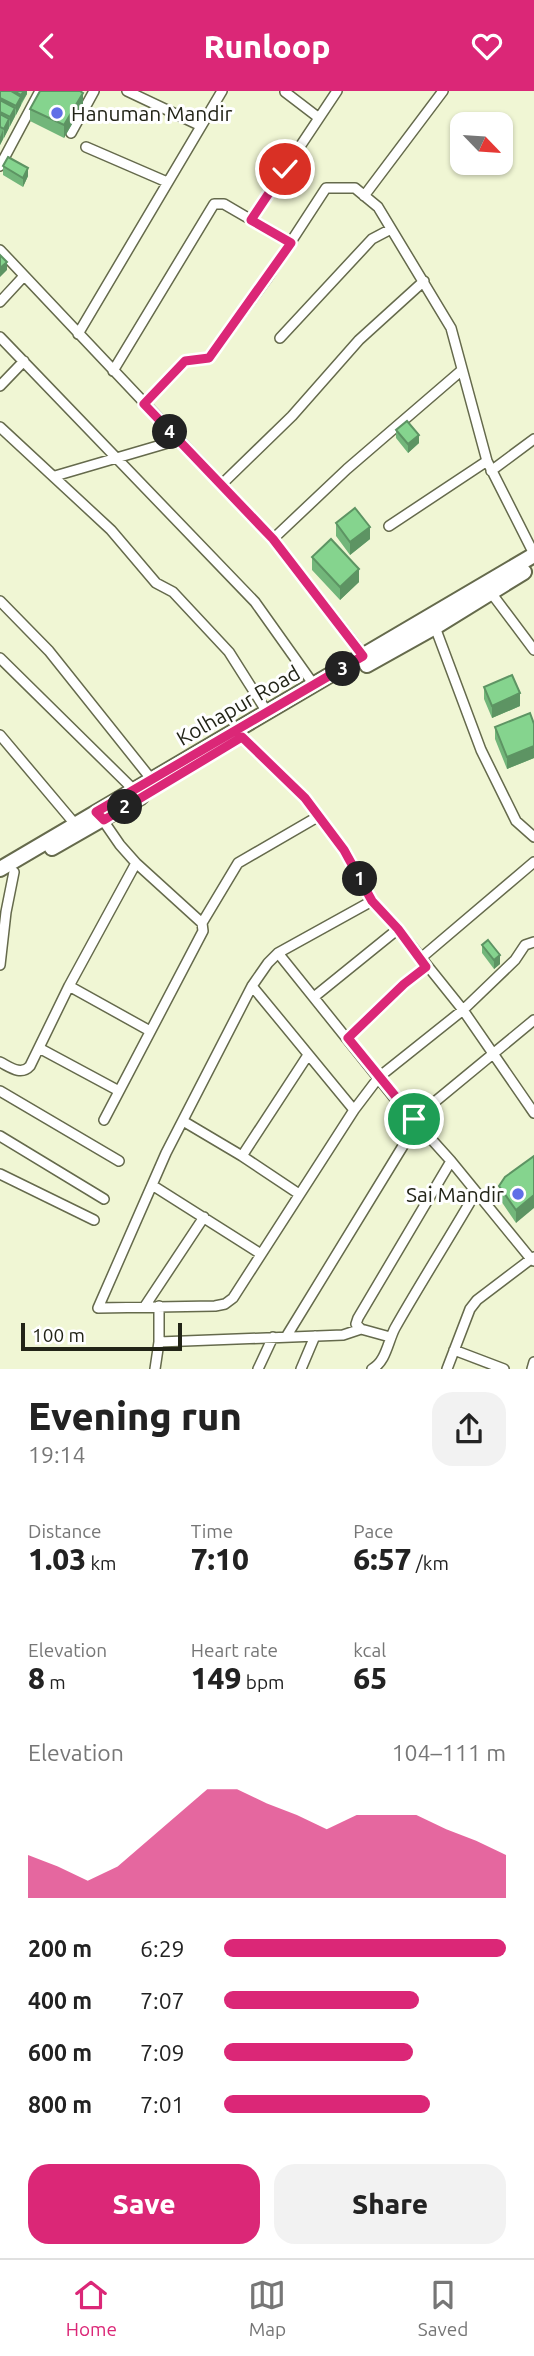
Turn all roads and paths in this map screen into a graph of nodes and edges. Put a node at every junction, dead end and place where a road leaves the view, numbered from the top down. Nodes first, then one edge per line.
1 (40, 91) edge
2 (94, 91) edge
3 (127, 91) edge
4 (222, 91) edge
5 (337, 91) edge
6 (443, 91) edge
7 (285, 92) edge
8 (319, 118) junction
9 (201, 126) junction
10 (71, 133) dead end
11 (86, 147) dead end
12 (0, 166) edge
13 (167, 183) junction
14 (364, 196) junction
15 (251, 220) junction
16 (391, 229) junction
17 (291, 243) junction
18 (0, 250) edge
19 (24, 276) junction
20 (424, 281) junction
21 (0, 302) edge
22 (78, 334) junction
23 (0, 337) edge
24 (280, 338) dead end
25 (24, 361) junction
26 (462, 370) junction
27 (113, 371) junction
28 (0, 386) edge
29 (144, 404) junction
30 (0, 427) edge
31 (534, 439) edge
32 (178, 440) junction
33 (116, 458) junction
34 (487, 461) junction
35 (491, 471) junction
36 (55, 476) junction
37 (221, 485) junction
38 (389, 526) dead end
39 (273, 539) junction
40 (534, 555) edge
41 (534, 566) edge
42 (487, 588) junction
43 (0, 601) edge
44 (435, 627) junction
45 (534, 650) edge
46 (363, 656) junction
47 (0, 658) edge
48 (314, 685) junction
49 (267, 712) junction
50 (1, 737) edge
51 (242, 737) junction
52 (152, 780) junction
53 (134, 790) junction
54 (100, 816) junction
55 (319, 816) junction
56 (75, 824) junction
57 (534, 837) edge
58 (534, 862) edge
59 (136, 863) junction
60 (7, 870) edge
61 (0, 879) edge
62 (372, 901) junction
63 (202, 923) junction
64 (398, 929) junction
65 (534, 942) edge
66 (278, 954) junction
67 (424, 963) junction
68 (0, 965) edge
69 (69, 986) junction
70 (251, 986) junction
71 (314, 997) junction
72 (463, 1010) junction
73 (534, 1020) edge
74 (150, 1031) junction
75 (348, 1038) junction
76 (39, 1048) junction
77 (494, 1054) junction
78 (308, 1055) junction
79 (0, 1062) edge
80 (379, 1077) junction
81 (0, 1091) edge
82 (119, 1091) junction
83 (532, 1107) edge
84 (354, 1110) junction
85 (104, 1120) dead end
86 (183, 1121) junction
87 (415, 1121) junction
88 (0, 1136) edge
89 (243, 1156) junction
90 (119, 1161) dead end
91 (450, 1161) junction
92 (0, 1174) edge
93 (152, 1185) junction
94 (477, 1192) junction
95 (299, 1194) junction
96 (104, 1199) dead end
97 (204, 1217) junction
98 (94, 1220) dead end
99 (261, 1254) junction
100 (533, 1259) edge
101 (145, 1306) junction
102 (159, 1306) junction
103 (361, 1329) junction
104 (315, 1336) junction
105 (273, 1337) junction
106 (286, 1337) junction
107 (390, 1337) junction
108 (159, 1342) junction
109 (454, 1350) junction
110 (534, 1362) edge
111 (155, 1369) edge
112 (258, 1369) edge
113 (301, 1369) edge
114 (372, 1369) edge
115 (447, 1369) edge
116 (504, 1369) edge
117 (531, 1369) edge

1 - 12 street
2 - 10 street
3 - 9 street
4 - 9 street
5 - 8 street
6 - 14 street
7 - 8 street
8 - 15 street
9 - 13 street
11 - 13 street
13 - 22 street
14 - 16 street
14 - 17 street
15 - 17 street
15 - 27 street
16 - 20 street
16 - 24 street
17 - 29 street
18 - 19 street
19 - 21 street
19 - 22 street
20 - 26 street
20 - 37 street
22 - 27 street
23 - 25 street
25 - 28 street
25 - 33 street
26 - 34 street
26 - 39 street
27 - 29 street
29 - 32 street
30 - 36 street
31 - 35 street
32 - 33 street
32 - 37 street
33 - 36 street
33 - 48 street
34 - 35 street
34 - 38 street
35 - 40 street
36 - 49 street
37 - 39 street
39 - 46 street
40 - 42 main road, Kolhapur Road
41 - 42 main road, Kolhapur Road
42 - 44 main road, Kolhapur Road
42 - 45 street
42 - 46 main road, Kolhapur Road
43 - 52 street
44 - 51 main road, Kolhapur Road
44 - 57 street
46 - 48 main road, Kolhapur Road
47 - 53 street
48 - 49 main road, Kolhapur Road
49 - 52 main road, Kolhapur Road
50 - 56 street
51 - 54 main road, Kolhapur Road
51 - 55 street
52 - 53 main road, Kolhapur Road
53 - 54 main road, Kolhapur Road
54 - 56 main road, Kolhapur Road
54 - 59 street
54 - 60 main road, Kolhapur Road
55 - 62 street
55 - 63 street
56 - 60 main road, Kolhapur Road
58 - 67 street
59 - 63 street
59 - 69 street
60 - 61 main road, Kolhapur Road
60 - 68 street
62 - 64 street
62 - 66 street
63 - 74 street
64 - 67 street
64 - 71 street
65 - 72 street
66 - 70 street
66 - 71 street
67 - 72 street
67 - 75 street
69 - 74 street
69 - 76 street
70 - 78 street
70 - 86 street
71 - 75 street
72 - 77 street
72 - 80 street
73 - 77 street
74 - 82 street
75 - 80 street
76 - 79 street
76 - 82 street
77 - 83 street
77 - 87 street
78 - 84 street
78 - 89 street
80 - 84 street
80 - 87 street
81 - 90 street
82 - 85 street
84 - 95 street
86 - 89 street
86 - 93 street
87 - 91 street
87 - 106 street
88 - 96 street
89 - 95 street
91 - 94 street
91 - 103 street
92 - 98 street
93 - 97 street
93 - 101 street
94 - 100 street
94 - 107 street
95 - 99 street
97 - 99 street
97 - 101 street
99 - 102 street
100 - 109 street
101 - 102 street
102 - 108 street
103 - 104 street
103 - 107 street
104 - 106 street
104 - 113 street
105 - 106 street
105 - 108 street
105 - 112 street
107 - 114 street
108 - 111 street
109 - 115 street
109 - 116 street
110 - 117 street

